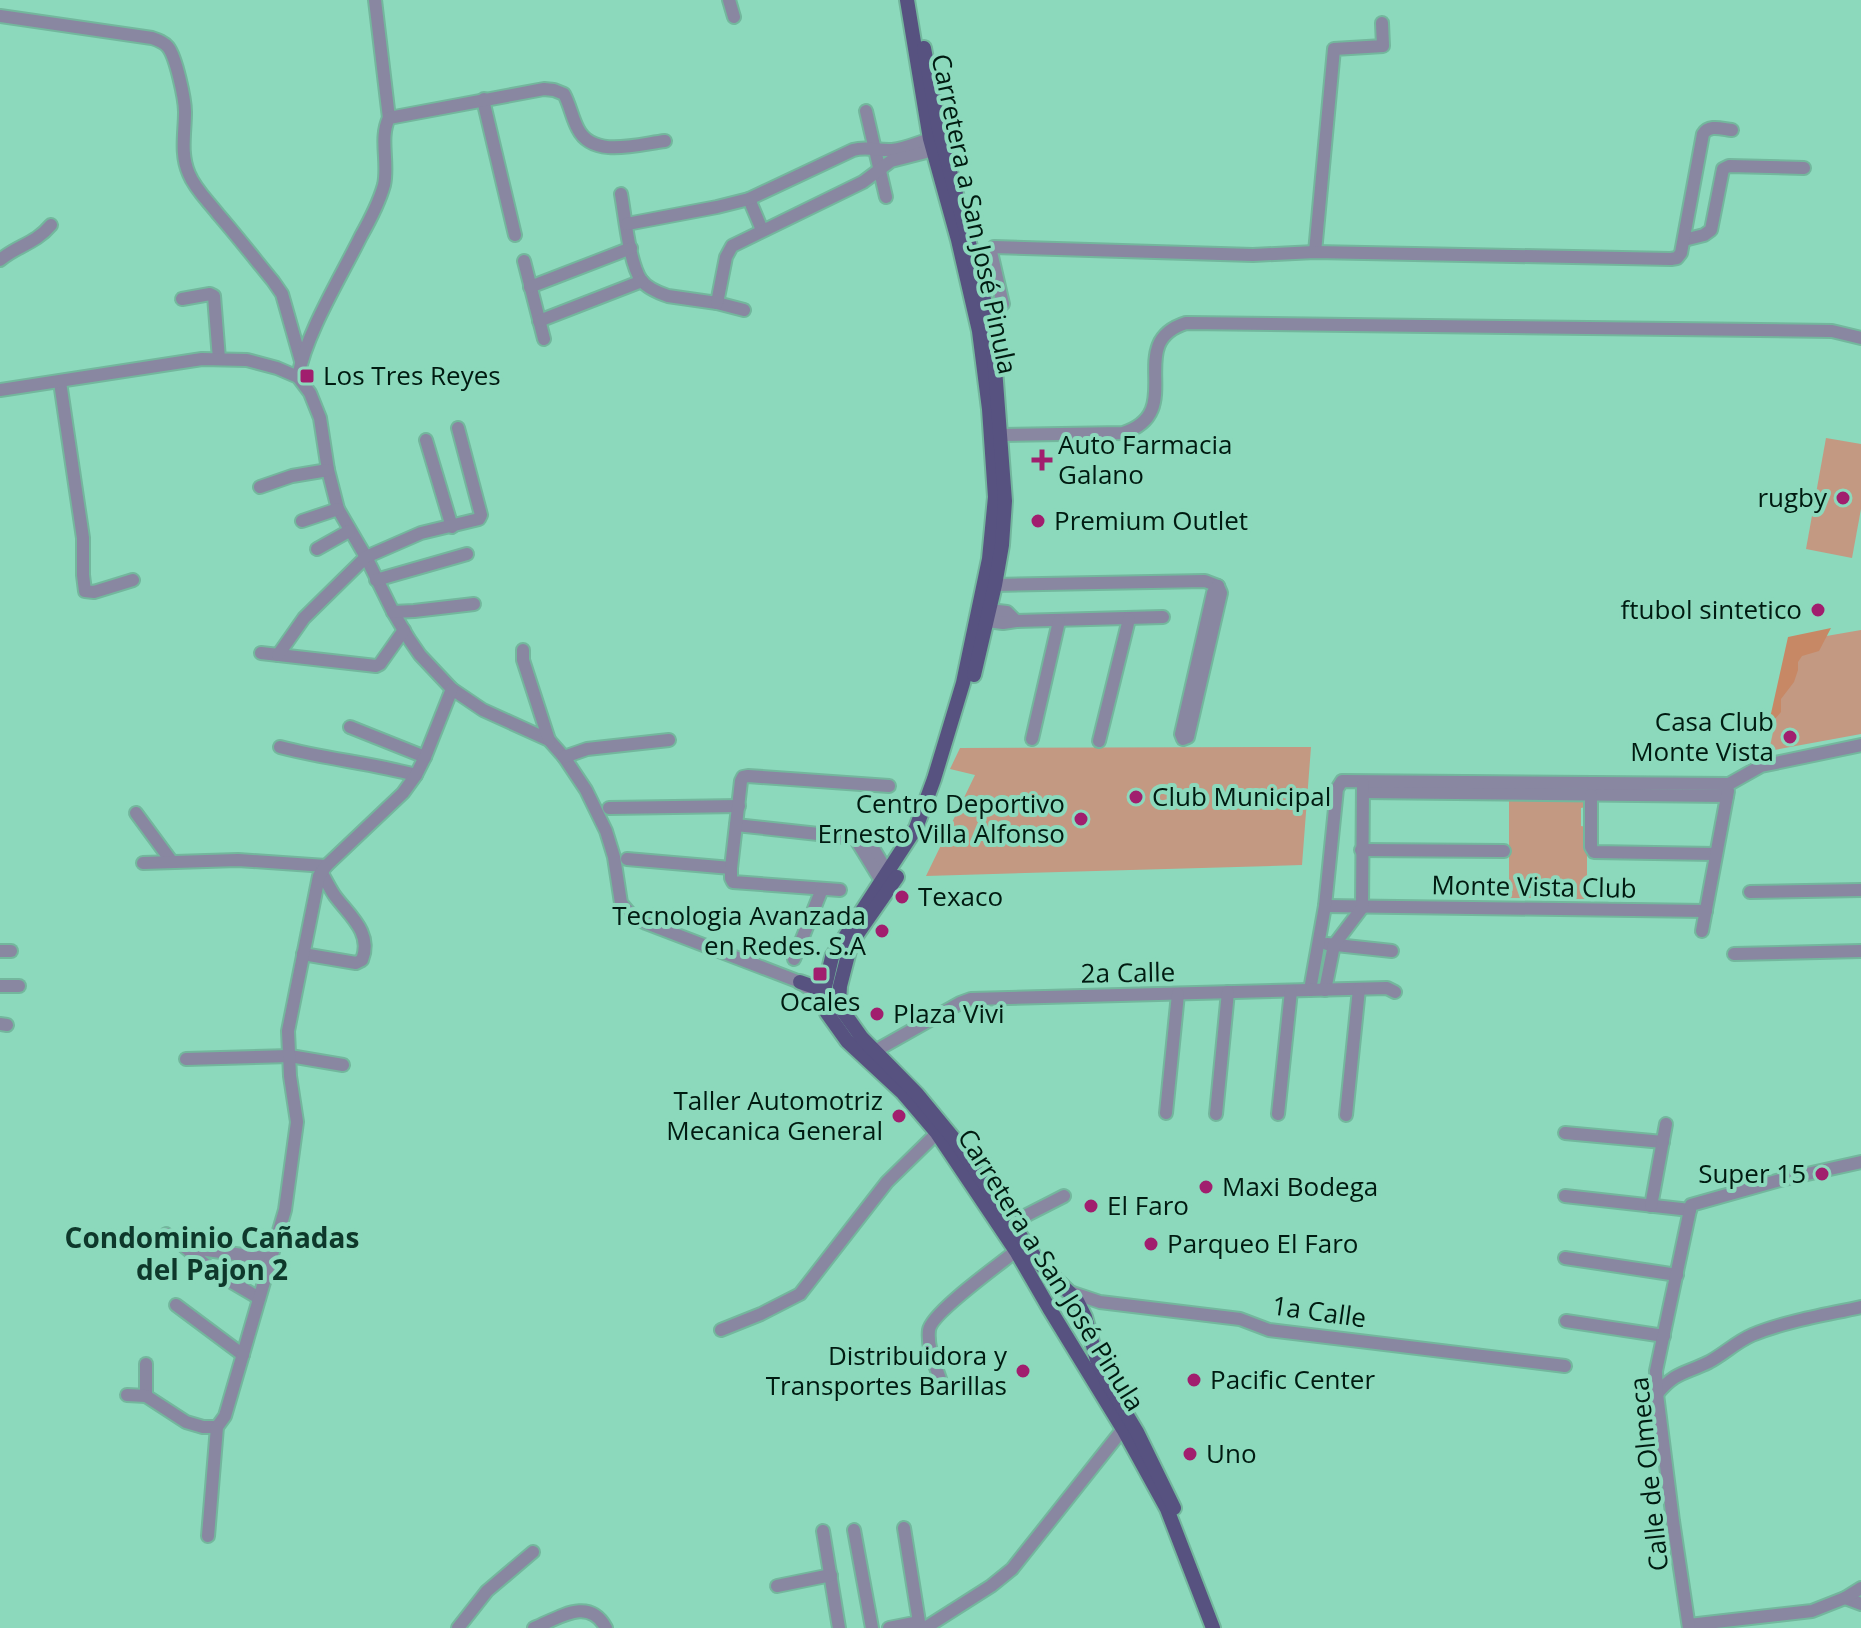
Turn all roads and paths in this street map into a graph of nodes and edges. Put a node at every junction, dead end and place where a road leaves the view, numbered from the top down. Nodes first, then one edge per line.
1 (375, 0) edge
2 (729, 0) edge
3 (907, 0) edge
4 (916, 0) edge
5 (0, 16) edge
6 (734, 17) dead end
7 (1382, 23) dead end
8 (484, 99) junction
9 (866, 111) dead end
10 (389, 118) junction
11 (1732, 130) dead end
12 (665, 141) dead end
13 (932, 144) junction
14 (874, 149) junction
15 (1804, 168) dead end
16 (879, 170) junction
17 (621, 194) dead end
18 (886, 197) dead end
19 (749, 199) junction
20 (627, 224) junction
21 (51, 225) dead end
22 (762, 230) junction
23 (515, 235) dead end
24 (1684, 240) junction
25 (631, 248) junction
26 (1315, 252) junction
27 (0, 260) edge
28 (524, 261) dead end
29 (642, 281) junction
30 (530, 287) junction
31 (182, 299) dead end
32 (717, 303) junction
33 (986, 307) junction
34 (744, 310) dead end
35 (539, 321) junction
36 (1861, 338) edge
37 (544, 339) dead end
38 (219, 359) junction
39 (301, 361) junction
40 (298, 377) junction
41 (60, 382) junction
42 (0, 390) edge
43 (458, 428) dead end
44 (1000, 435) junction
45 (426, 440) dead end
46 (328, 470) junction
47 (260, 487) dead end
48 (338, 509) junction
49 (302, 521) dead end
50 (452, 527) junction
51 (349, 531) junction
52 (317, 549) dead end
53 (467, 554) dead end
54 (366, 557) junction
55 (133, 580) dead end
56 (376, 580) junction
57 (995, 585) junction
58 (474, 604) dead end
59 (393, 612) junction
60 (999, 617) junction
61 (1163, 617) dead end
62 (1129, 619) junction
63 (1059, 621) junction
64 (404, 630) junction
65 (523, 650) dead end
66 (261, 653) dead end
67 (278, 655) junction
68 (1195, 688) dead end
69 (452, 689) junction
70 (350, 727) dead end
71 (1032, 739) dead end
72 (549, 740) junction
73 (669, 740) dead end
74 (1099, 741) dead end
75 (1861, 745) edge
76 (280, 747) dead end
77 (425, 757) junction
78 (564, 757) junction
79 (416, 775) junction
80 (889, 786) dead end
81 (1363, 786) junction
82 (1510, 788) junction
83 (1728, 790) junction
84 (1591, 795) junction
85 (739, 806) junction
86 (609, 808) dead end
87 (136, 813) dead end
88 (736, 825) junction
89 (1361, 850) junction
90 (1504, 851) dead end
91 (1715, 854) junction
92 (627, 859) dead end
93 (172, 862) junction
94 (143, 863) dead end
95 (731, 868) junction
96 (324, 869) junction
97 (885, 878) junction
98 (822, 889) junction
99 (840, 890) dead end
100 (1861, 890) edge
101 (1750, 892) dead end
102 (1325, 906) junction
103 (1362, 908) junction
104 (1706, 911) junction
105 (1702, 931) dead end
106 (1318, 943) junction
107 (1334, 945) junction
108 (1392, 951) dead end
109 (1861, 951) edge
110 (303, 954) junction
111 (1734, 954) dead end
112 (794, 959) dead end
113 (829, 967) junction
114 (801, 982) junction
115 (0, 986) edge
116 (19, 986) dead end
117 (1359, 989) junction
118 (1310, 990) junction
119 (1325, 990) junction
120 (824, 991) junction
121 (1395, 992) dead end
122 (1290, 996) junction
123 (1228, 997) junction
124 (1178, 999) junction
125 (827, 1013) junction
126 (862, 1038) junction
127 (290, 1056) junction
128 (877, 1058) junction
129 (186, 1059) dead end
130 (343, 1065) dead end
131 (1166, 1113) dead end
132 (1216, 1114) dead end
133 (1278, 1114) dead end
134 (1346, 1115) dead end
135 (1666, 1124) dead end
136 (937, 1133) junction
137 (1565, 1133) dead end
138 (1663, 1142) junction
139 (1861, 1162) edge
140 (1064, 1196) dead end
141 (1565, 1196) dead end
142 (1651, 1206) junction
143 (1684, 1210) junction
144 (1011, 1223) junction
145 (166, 1234) dead end
146 (185, 1247) junction
147 (1016, 1251) junction
148 (1565, 1258) dead end
149 (271, 1259) junction
150 (1672, 1274) junction
151 (1070, 1292) junction
152 (259, 1298) junction
153 (176, 1305) dead end
154 (1047, 1306) junction
155 (1861, 1307) edge
156 (1085, 1317) junction
157 (1192, 1320) dead end
158 (1566, 1321) dead end
159 (721, 1330) dead end
160 (1062, 1331) junction
161 (1658, 1336) junction
162 (243, 1355) junction
163 (146, 1364) dead end
164 (1565, 1366) dead end
165 (940, 1379) dead end
166 (1657, 1394) junction
167 (127, 1395) dead end
168 (146, 1396) junction
169 (217, 1427) junction
170 (1123, 1429) junction
171 (1165, 1487) junction
172 (904, 1528) dead end
173 (854, 1530) dead end
174 (823, 1531) dead end
175 (208, 1536) dead end
176 (533, 1552) dead end
177 (831, 1575) junction
178 (777, 1586) dead end
179 (1861, 1588) edge
180 (1845, 1598) junction
181 (1861, 1604) edge
182 (1689, 1626) edge
183 (458, 1628) edge
184 (534, 1628) edge
185 (606, 1628) edge
186 (839, 1628) edge
187 (872, 1628) edge
188 (889, 1628) edge
189 (925, 1628) edge
190 (1213, 1628) edge
191 (1220, 1628) edge

1 - 10 street
2 - 6 street
3 - 13 main road, Carretera a San José Pinula
4 - 33 main road, Carretera a San José Pinula
5 - 39 street
7 - 26 street
8 - 10 street
8 - 12 street
8 - 23 street
9 - 14 street
10 - 39 street
11 - 24 street
13 - 14 street
13 - 16 street
13 - 97 main road, Carretera a San José Pinula
14 - 16 street
14 - 19 street
15 - 24 street
16 - 18 street
16 - 22 street
17 - 20 street
19 - 20 street
19 - 22 street
20 - 25 street
21 - 27 street
22 - 32 street
24 - 26 street
25 - 29 street
25 - 30 street
26 - 33 street
28 - 30 street
29 - 32 street
29 - 35 street
30 - 35 street
31 - 38 street
32 - 34 street
33 - 44 main road, Carretera a San José Pinula
35 - 37 street
36 - 44 street
38 - 40 street
38 - 41 street
39 - 40 street
40 - 46 street
41 - 42 street
41 - 55 street
43 - 50 street
44 - 57 main road, Carretera a San José Pinula
45 - 50 street
46 - 47 street
46 - 48 street
48 - 49 street
48 - 51 street
50 - 54 street
51 - 52 street
51 - 54 street
53 - 56 street
54 - 56 street
54 - 67 street
56 - 59 street
57 - 60 main road, Carretera a San José Pinula
57 - 68 street
58 - 59 street
59 - 64 street
60 - 63 street
60 - 126 main road, Carretera a San José Pinula
61 - 62 street
62 - 63 street
62 - 74 street
63 - 71 street
64 - 67 street
64 - 69 street
65 - 72 street
66 - 67 street
69 - 72 street
69 - 77 street
70 - 77 street
72 - 78 street
73 - 78 street
75 - 83 street
76 - 79 street
77 - 79 street
78 - 114 street
79 - 96 street
80 - 85 street
81 - 82 street
81 - 89 street
81 - 102 street
82 - 83 street
82 - 84 street
83 - 84 street
83 - 91 street
84 - 91 street, Monte Vista Club
85 - 86 street
85 - 88 street
87 - 93 street
88 - 95 street
88 - 97 street
89 - 90 street, Monte Vista Club
89 - 103 street
91 - 104 street
92 - 95 street
93 - 94 street
93 - 96 street
95 - 98 street
96 - 110 street
96 - 110 street
97 - 113 main road, Carretera a San José Pinula
98 - 99 street
98 - 112 street
100 - 101 street
102 - 103 street, Monte Vista Club
102 - 106 street
103 - 104 street, Monte Vista Club
103 - 107 street
104 - 105 street
106 - 107 street
106 - 118 street
107 - 108 street
107 - 119 street
109 - 111 street
110 - 127 street
113 - 114 street
113 - 120 main road, Carretera a San José Pinula
114 - 120 main road
114 - 125 street
115 - 116 street
117 - 119 street, 2a Calle
117 - 121 street, 2a Calle
117 - 134 street
118 - 119 street, 2a Calle
118 - 122 street, 2a Calle
120 - 125 main road, Carretera a San José Pinula
120 - 126 main road
122 - 123 street, 2a Calle
122 - 133 street
123 - 124 street, 2a Calle
123 - 132 street
124 - 128 street, 2a Calle
124 - 131 street
125 - 128 main road, Carretera a San José Pinula
126 - 128 main road, Carretera a San José Pinula
127 - 129 street
127 - 130 street
127 - 149 street
128 - 136 main road, Carretera a San José Pinula
128 - 144 main road, Carretera a San José Pinula
135 - 138 street
136 - 147 main road, Carretera a San José Pinula
136 - 159 street
137 - 138 street
138 - 142 street
139 - 143 street
140 - 144 street
141 - 142 street
142 - 143 street
143 - 150 street, Calle de Olmeca
144 - 151 main road, Carretera a San José Pinula
145 - 146 street
146 - 149 street
146 - 152 street
147 - 154 main road, Carretera a San José Pinula
147 - 165 street
148 - 150 street
149 - 152 street
150 - 161 street, Calle de Olmeca
151 - 154 main road
151 - 156 main road, Carretera a San José Pinula
151 - 164 street, 1a Calle
152 - 162 street
153 - 162 street
154 - 160 main road, Carretera a San José Pinula
155 - 166 street
156 - 157 street
156 - 160 main road
156 - 171 main road, Carretera a San José Pinula
158 - 161 street
160 - 170 main road, Carretera a San José Pinula
161 - 166 street, Calle de Olmeca
162 - 169 street
163 - 168 street
166 - 182 street, Calle de Olmeca
167 - 168 street
168 - 169 street
169 - 175 street
170 - 171 main road
170 - 189 street
170 - 190 main road, Carretera a San José Pinula
171 - 191 main road, Carretera a San José Pinula
172 - 188 street
173 - 187 street
174 - 177 street
176 - 183 street
177 - 178 street
177 - 186 street
179 - 180 street
180 - 181 street
180 - 182 street
184 - 185 street

